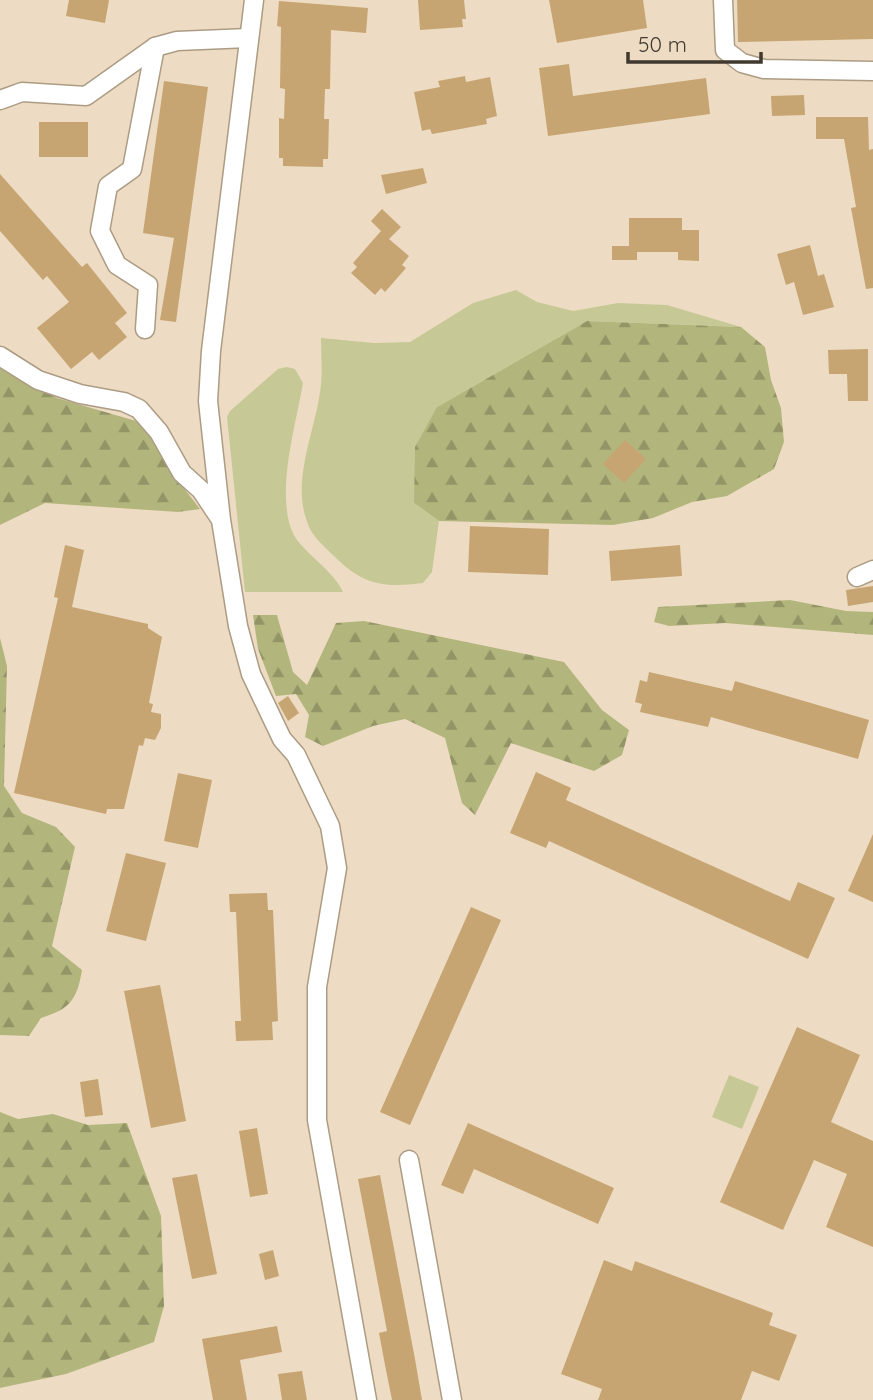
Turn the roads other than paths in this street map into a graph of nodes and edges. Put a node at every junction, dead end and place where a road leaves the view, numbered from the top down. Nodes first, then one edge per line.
1 (254, 0) edge
2 (723, 0) edge
3 (249, 38) junction
4 (155, 47) junction
5 (873, 71) edge
6 (0, 100) edge
7 (145, 329) dead end
8 (0, 356) edge
9 (221, 520) junction
10 (409, 1160) dead end
11 (367, 1400) edge
12 (452, 1400) edge

1 - 3 street
2 - 5 street
3 - 4 street
3 - 9 street
4 - 6 street
4 - 7 street
8 - 9 street
9 - 11 street
10 - 12 street

